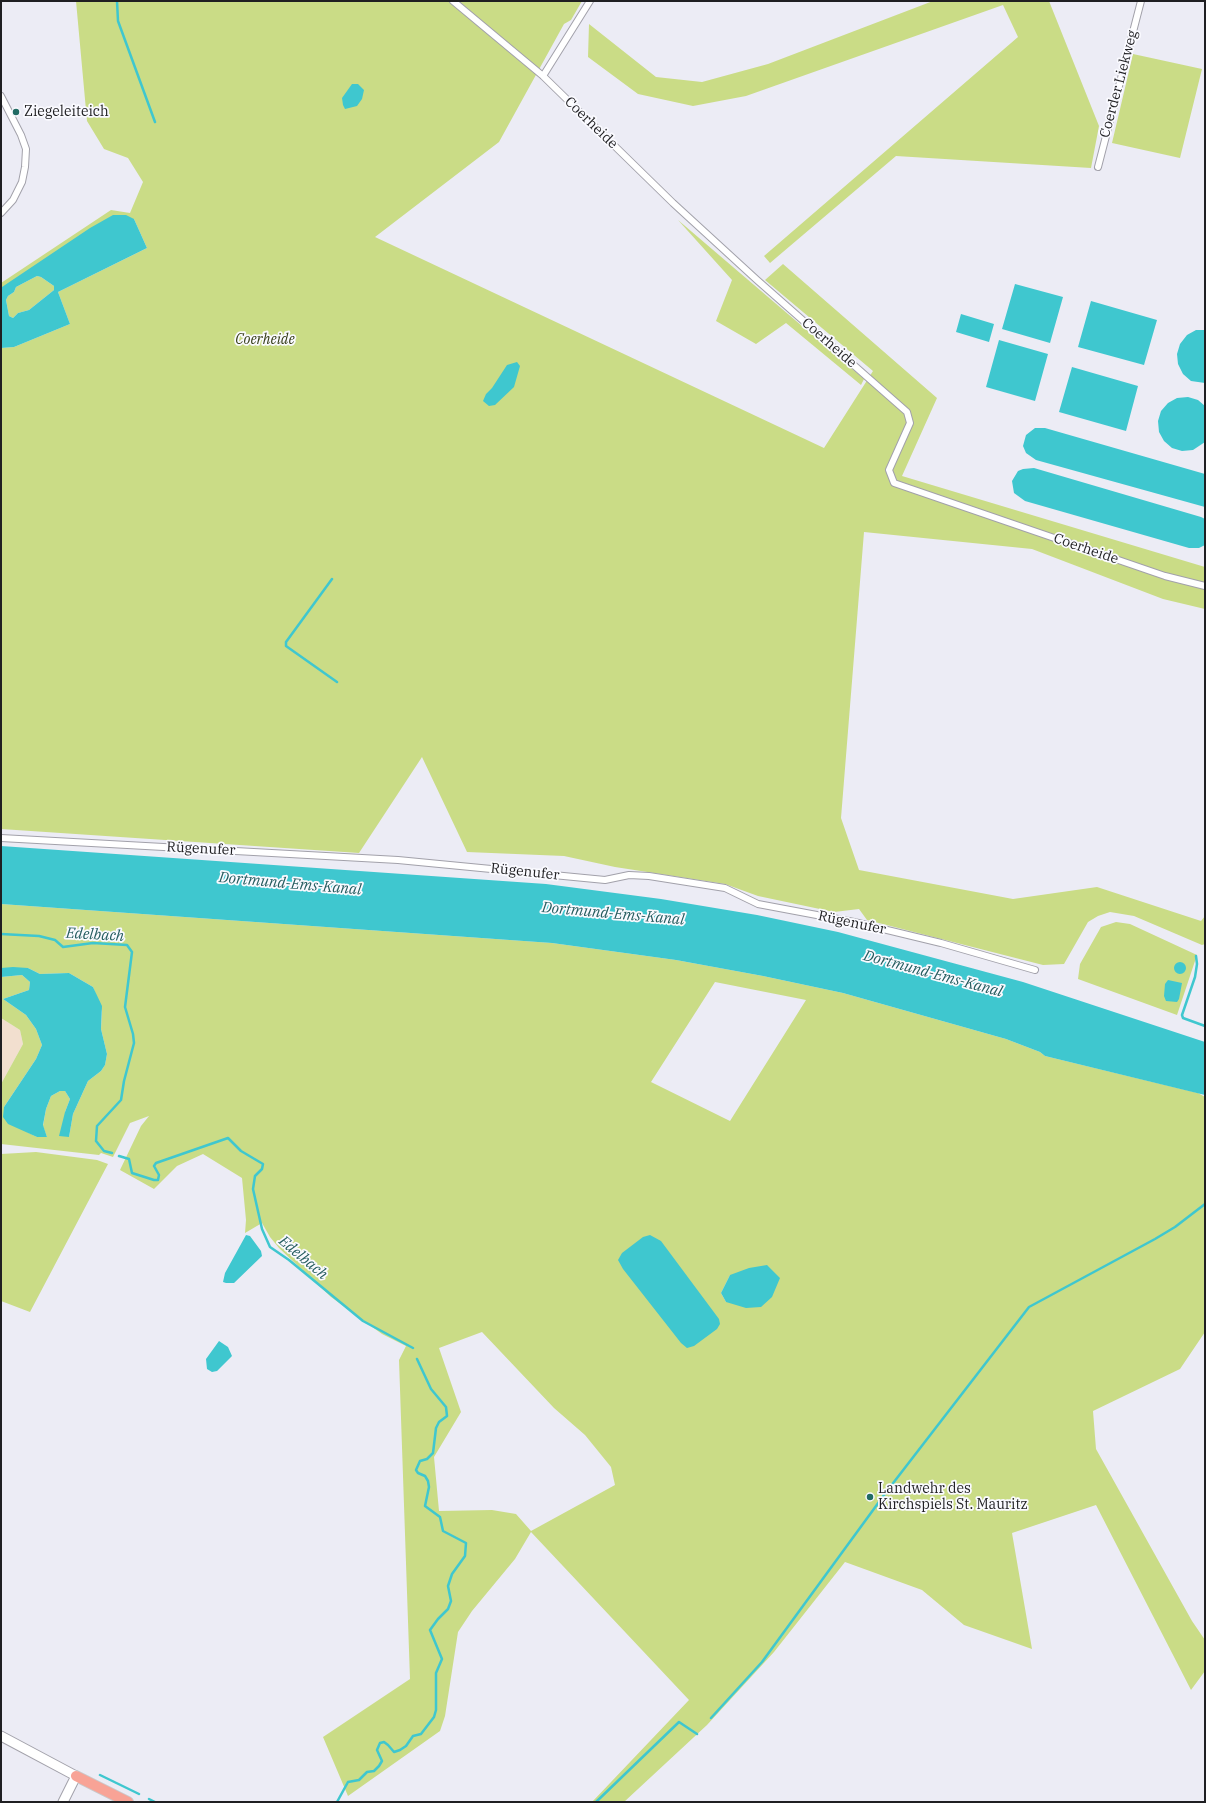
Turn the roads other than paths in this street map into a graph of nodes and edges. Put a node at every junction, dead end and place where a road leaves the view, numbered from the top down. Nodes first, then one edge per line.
1 (453, 1) edge
2 (590, 1) edge
3 (1141, 1) edge
4 (543, 76) junction
5 (1, 96) edge
6 (3, 105) edge
7 (1098, 167) dead end
8 (1, 214) edge
9 (1205, 586) edge
10 (1, 838) edge
11 (1035, 970) dead end
12 (1, 1736) edge
13 (76, 1776) junction
14 (63, 1802) edge
15 (128, 1802) edge

1 - 4 street, Coerheide
2 - 4 street
3 - 7 street, Coerder Liekweg
4 - 9 street, Coerheide
5 - 6 street
6 - 8 street
10 - 11 street, Rügenufer
12 - 13 main road
13 - 14 main road
13 - 15 main road

